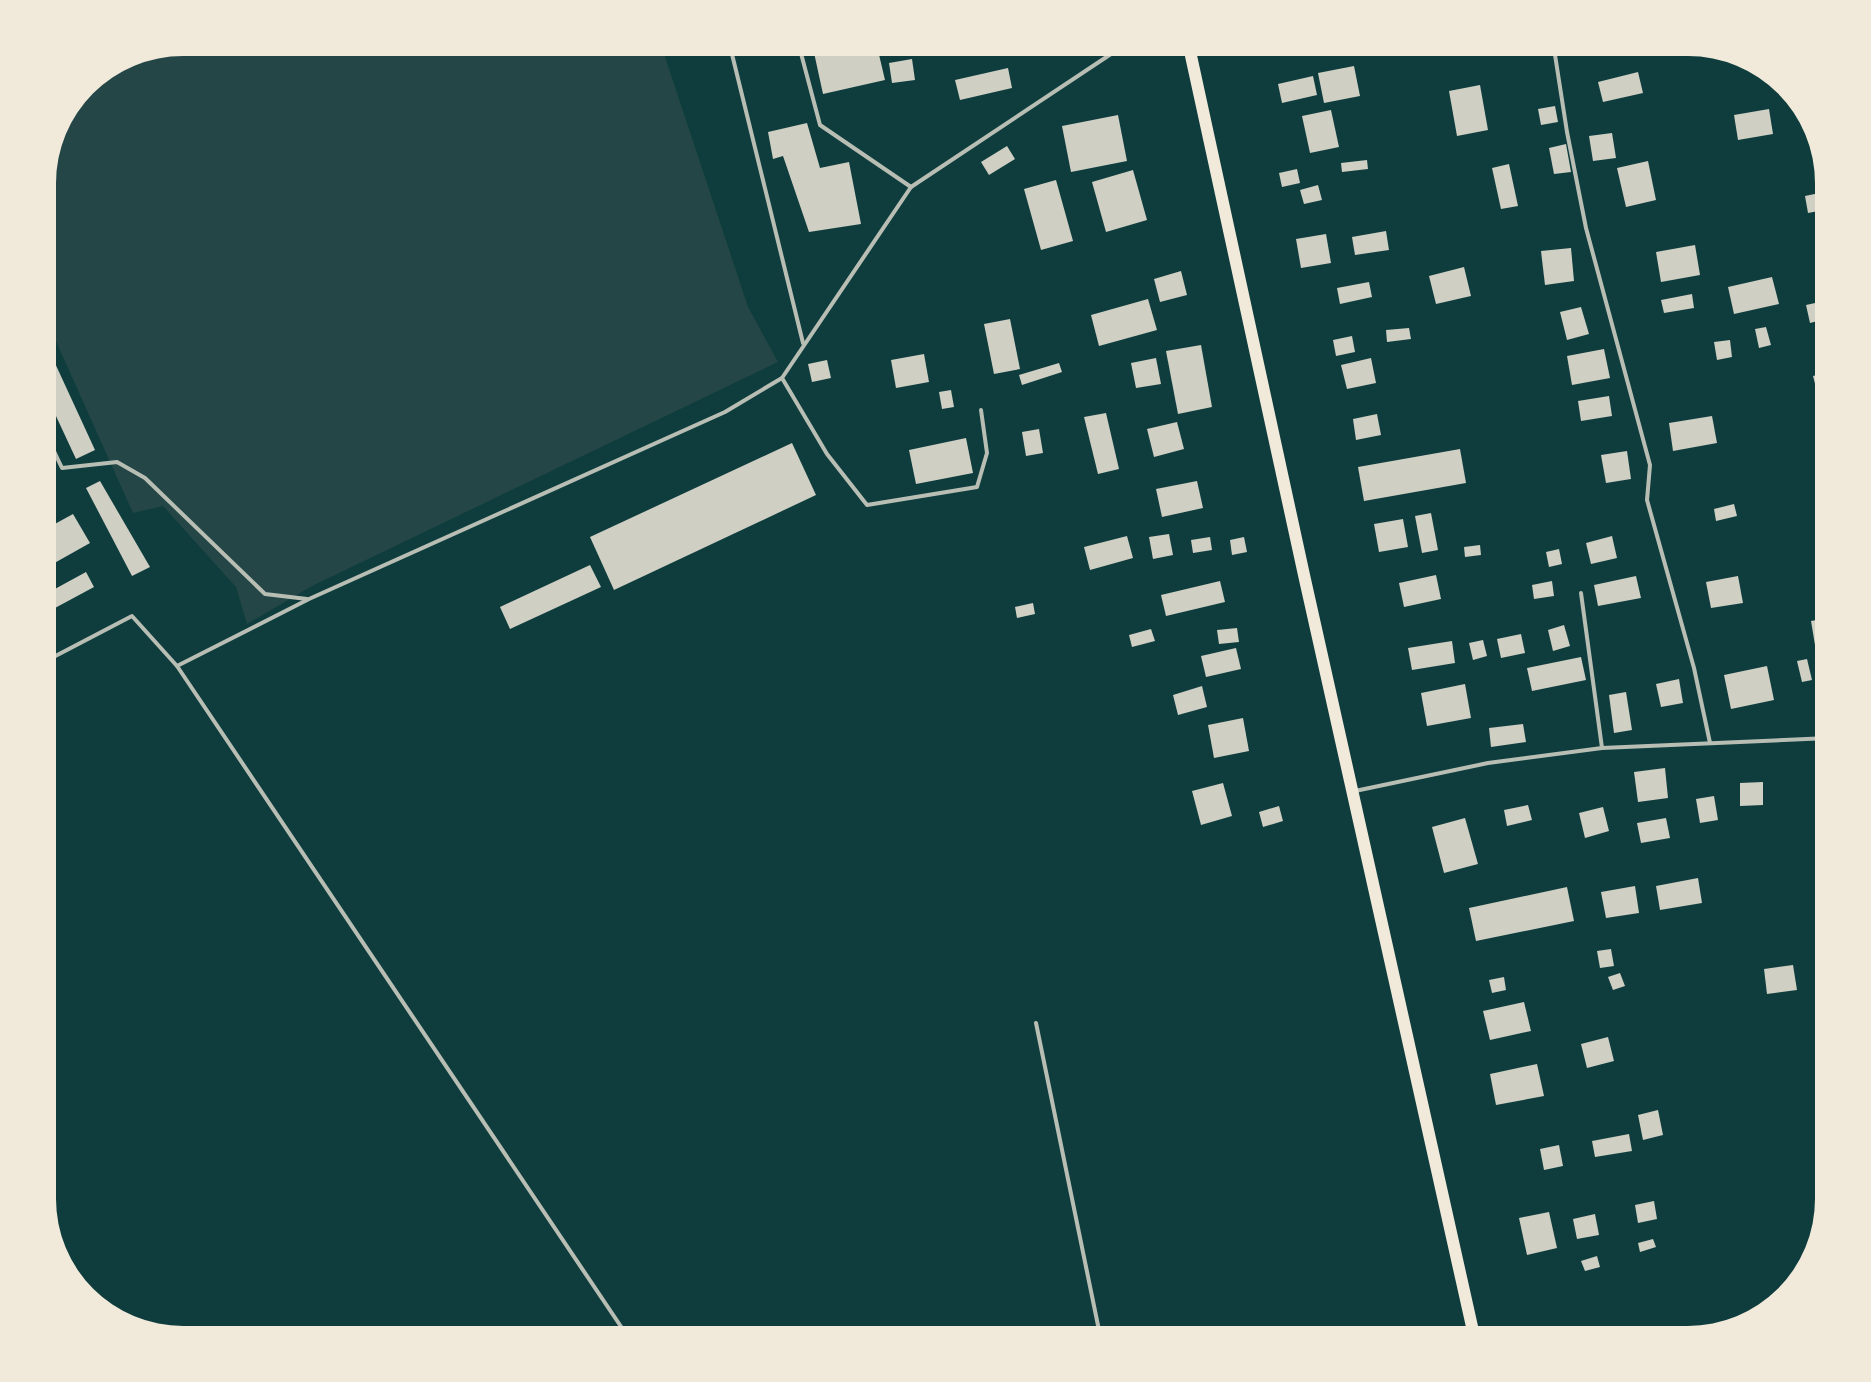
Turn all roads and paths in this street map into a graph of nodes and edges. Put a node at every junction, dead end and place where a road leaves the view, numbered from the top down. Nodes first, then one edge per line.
1 (732, 56) edge
2 (802, 56) edge
3 (1108, 56) edge
4 (1191, 56) edge
5 (1555, 56) edge
6 (911, 187) junction
7 (803, 343) junction
8 (782, 378) junction
9 (981, 410) dead end
10 (56, 455) edge
11 (1581, 593) dead end
12 (309, 599) junction
13 (56, 656) edge
14 (177, 666) junction
15 (1815, 739) edge
16 (1710, 743) junction
17 (1602, 748) junction
18 (1353, 791) junction
19 (1036, 1023) dead end
20 (621, 1326) edge
21 (1098, 1326) edge
22 (1472, 1326) edge

1 - 7 lane
2 - 6 lane
3 - 6 lane
4 - 18 main road
5 - 16 lane
6 - 7 lane
7 - 8 lane
8 - 9 lane
8 - 12 lane
10 - 12 lane
11 - 17 lane
12 - 14 lane
13 - 14 lane
14 - 20 lane
15 - 16 lane
16 - 17 lane
17 - 18 lane
18 - 22 main road
19 - 21 lane

